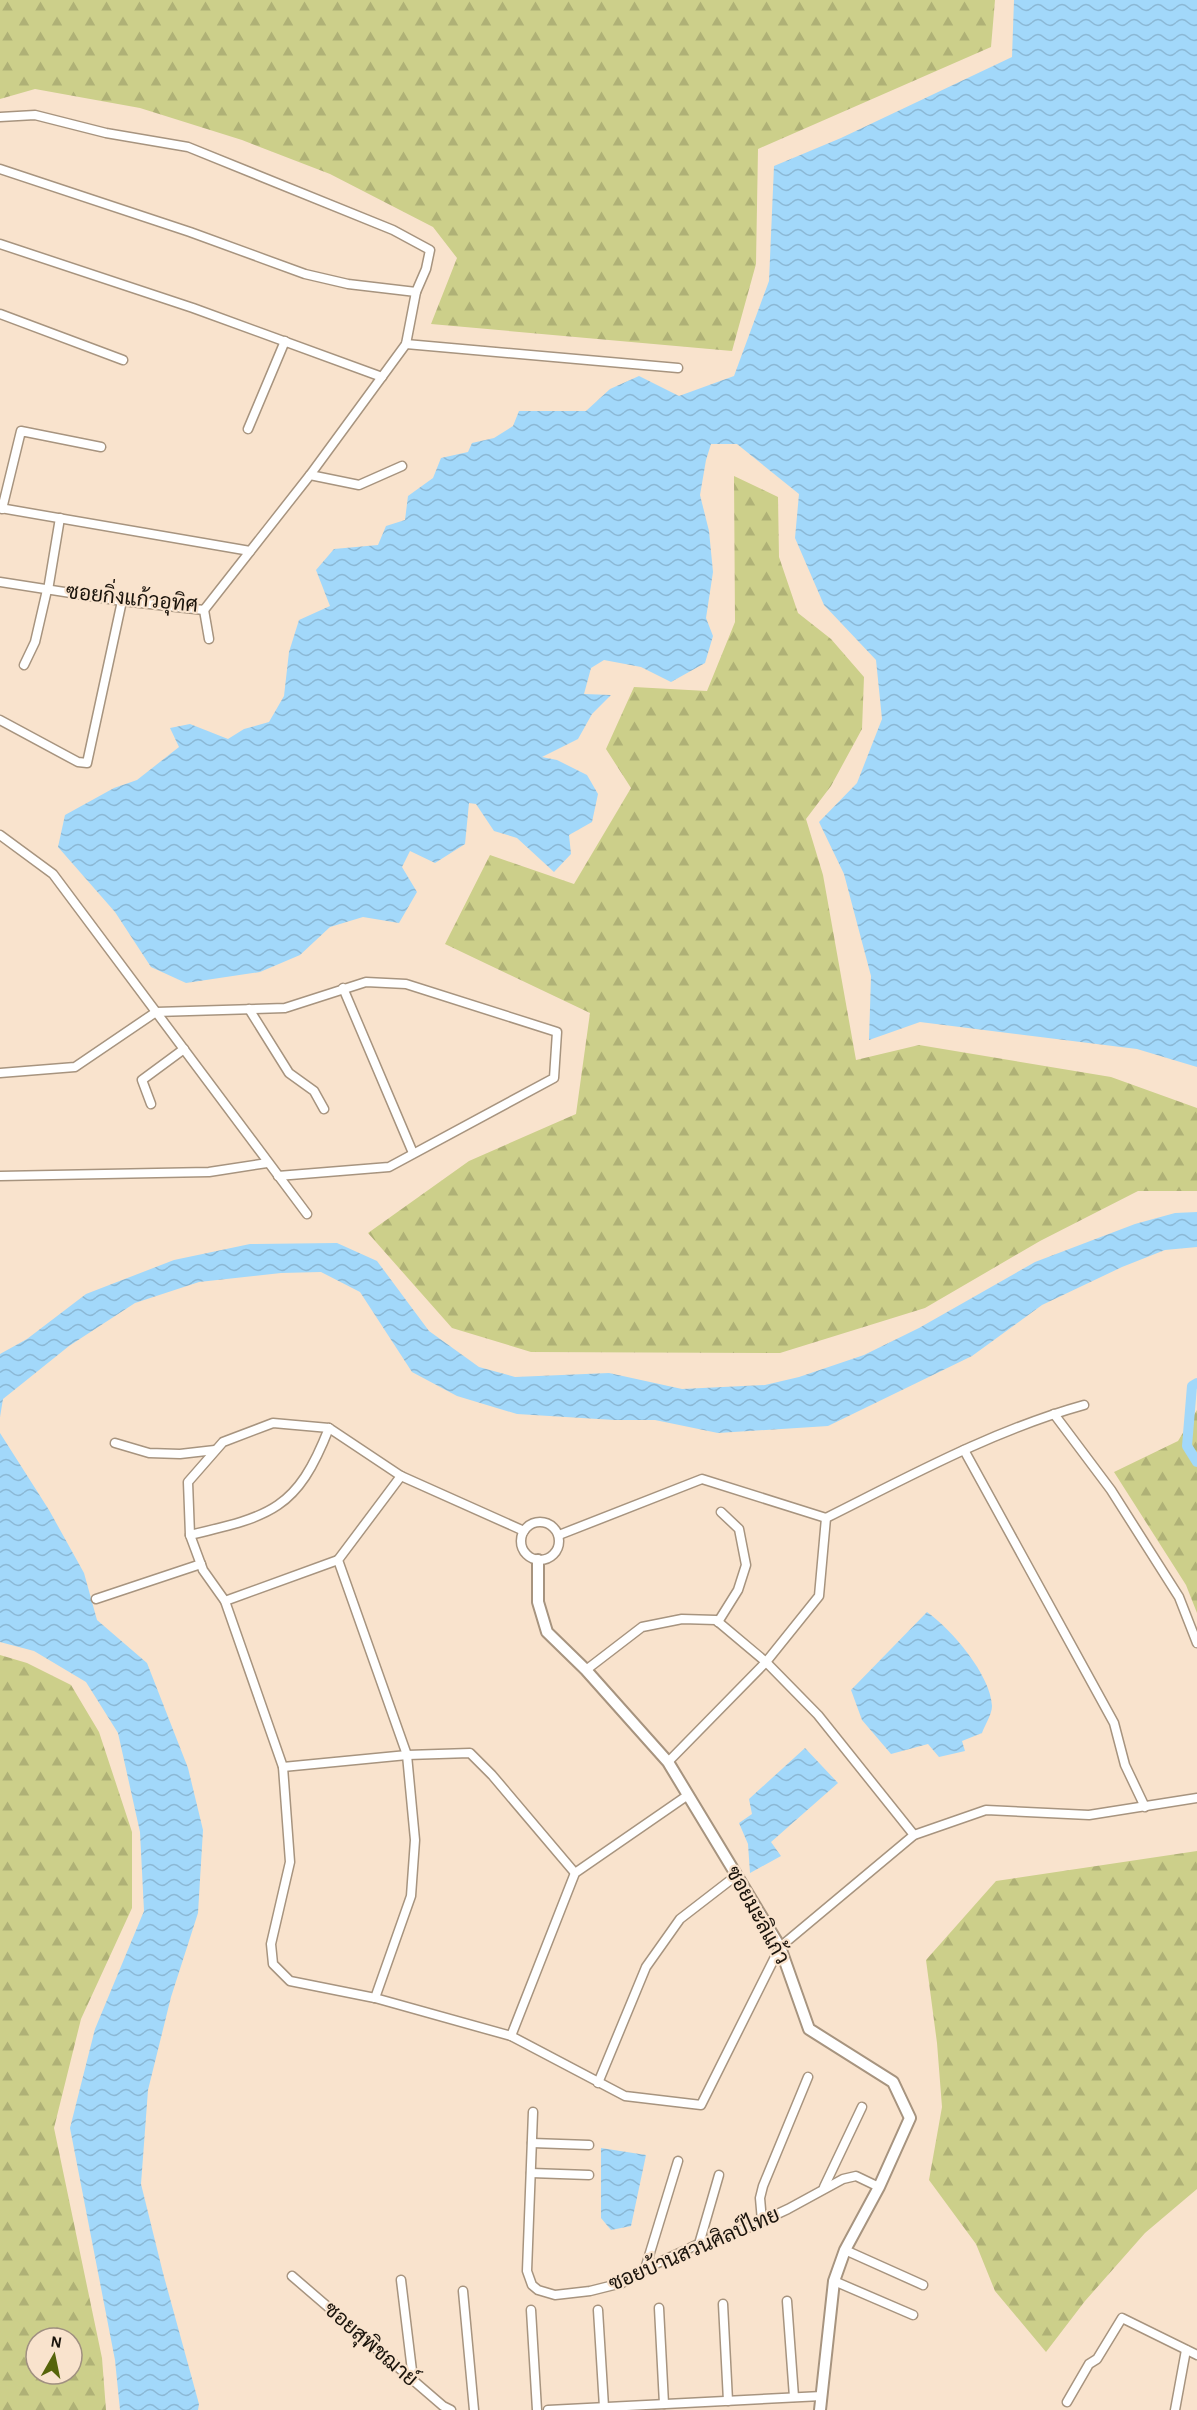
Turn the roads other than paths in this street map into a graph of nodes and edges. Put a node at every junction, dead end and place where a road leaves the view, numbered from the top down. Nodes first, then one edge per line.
1 (0, 117) edge
2 (0, 169) edge
3 (0, 244) edge
4 (416, 292) junction
5 (0, 314) edge
6 (285, 341) junction
7 (406, 344) junction
8 (123, 360) dead end
9 (678, 368) dead end
10 (382, 377) junction
11 (248, 429) dead end
12 (101, 447) dead end
13 (402, 466) dead end
14 (310, 476) junction
15 (1, 508) edge
16 (60, 518) junction
17 (250, 551) junction
18 (0, 582) edge
19 (48, 590) junction
20 (122, 601) junction
21 (204, 610) junction
22 (209, 639) dead end
23 (24, 665) dead end
24 (0, 720) edge
25 (0, 835) edge
26 (343, 988) junction
27 (249, 1010) junction
28 (156, 1012) junction
29 (184, 1049) junction
30 (0, 1073) edge
31 (151, 1104) dead end
32 (324, 1109) dead end
33 (413, 1154) junction
34 (267, 1163) junction
35 (0, 1176) edge
36 (278, 1176) junction
37 (307, 1214) dead end
38 (1084, 1405) dead end
39 (1054, 1414) junction
40 (329, 1428) junction
41 (115, 1443) dead end
42 (215, 1450) junction
43 (964, 1450) junction
44 (401, 1476) junction
45 (721, 1512) dead end
46 (826, 1518) junction
47 (524, 1531) junction
48 (190, 1535) junction
49 (559, 1535) junction
50 (338, 1560) junction
51 (538, 1560) junction
52 (201, 1564) junction
53 (96, 1599) dead end
54 (225, 1601) junction
55 (718, 1622) junction
56 (1197, 1643) edge
57 (766, 1662) junction
58 (586, 1670) junction
59 (406, 1755) junction
60 (668, 1762) junction
61 (283, 1767) junction
62 (688, 1795) junction
63 (1197, 1798) edge
64 (1144, 1806) junction
65 (914, 1835) junction
66 (575, 1873) junction
67 (737, 1875) junction
68 (780, 1947) junction
69 (375, 1998) junction
70 (510, 2036) junction
71 (808, 2077) dead end
72 (598, 2083) junction
73 (862, 2107) dead end
74 (533, 2112) dead end
75 (532, 2144) junction
76 (589, 2145) dead end
77 (678, 2161) dead end
78 (531, 2173) junction
79 (589, 2175) dead end
80 (719, 2175) dead end
81 (879, 2187) junction
82 (824, 2188) junction
83 (762, 2221) junction
84 (699, 2244) junction
85 (845, 2250) junction
86 (645, 2269) junction
87 (292, 2276) dead end
88 (401, 2280) dead end
89 (834, 2281) junction
90 (923, 2285) dead end
91 (463, 2291) dead end
92 (787, 2301) dead end
93 (723, 2304) dead end
94 (659, 2308) dead end
95 (531, 2310) dead end
96 (598, 2310) dead end
97 (913, 2315) dead end
98 (1186, 2350) junction
99 (1197, 2355) edge
100 (413, 2379) junction
101 (822, 2396) junction
102 (794, 2397) junction
103 (728, 2401) junction
104 (1068, 2402) dead end
105 (664, 2404) junction
106 (604, 2407) junction
107 (452, 2410) edge
108 (474, 2410) edge
109 (537, 2410) edge
110 (548, 2410) edge
111 (820, 2410) edge
112 (1175, 2410) edge

1 - 4 street
2 - 4 street
3 - 6 street
4 - 7 street
5 - 8 street
6 - 10 street
6 - 11 street
7 - 9 street
7 - 10 street, ซอยกิ่งแก้วอุทิศ
10 - 14 street, ซอยกิ่งแก้วอุทิศ
12 - 15 street
13 - 14 street
14 - 17 street, ซอยกิ่งแก้วอุทิศ
15 - 16 street
16 - 17 street
16 - 19 street
17 - 21 street, ซอยกิ่งแก้วอุทิศ
18 - 19 street, ซอยกิ่งแก้วอุทิศ
19 - 20 street, ซอยกิ่งแก้วอุทิศ
19 - 23 street
20 - 21 street, ซอยกิ่งแก้วอุทิศ
20 - 24 street
21 - 22 street
25 - 28 street
26 - 27 street
26 - 33 street
26 - 33 street
27 - 28 street
27 - 32 street
28 - 29 street
28 - 30 street
29 - 31 street
29 - 34 street
33 - 36 street
34 - 35 street
34 - 36 street
36 - 37 street
38 - 39 street
39 - 43 street
39 - 56 street
40 - 42 street
40 - 44 street
40 - 48 street
41 - 42 street
42 - 48 street
43 - 46 street
43 - 64 street
44 - 47 street
44 - 50 street
45 - 55 street
46 - 49 street
46 - 57 street
47 - 49 street
47 - 51 street
48 - 52 street
49 - 51 street
50 - 54 street
50 - 59 street
51 - 58 street, ซอยมะลิแก้ว
52 - 53 street
52 - 54 street
54 - 61 street
55 - 57 street
55 - 58 street
57 - 60 street
57 - 65 street
58 - 60 street, ซอยมะลิแก้ว
59 - 61 street
59 - 66 street
59 - 69 street
60 - 62 street, ซอยมะลิแก้ว
61 - 69 street
62 - 66 street
62 - 67 street, ซอยมะลิแก้ว
63 - 64 street
64 - 65 street
65 - 68 street
66 - 70 street
67 - 68 street, ซอยมะลิแก้ว
67 - 72 street
68 - 72 street
68 - 81 street, ซอยมะลิแก้ว
69 - 70 street
70 - 72 street
71 - 83 street
73 - 82 street
74 - 75 street, ซอยบ้านสวนศิลป์ไทย
75 - 76 street
75 - 78 street, ซอยบ้านสวนศิลป์ไทย
77 - 86 street
78 - 79 street
78 - 86 street, ซอยบ้านสวนศิลป์ไทย
80 - 84 street
81 - 82 street, ซอยบ้านสวนศิลป์ไทย
81 - 85 street, ซอยมะลิแก้ว
82 - 83 street, ซอยบ้านสวนศิลป์ไทย
83 - 84 street, ซอยบ้านสวนศิลป์ไทย
84 - 86 street, ซอยบ้านสวนศิลป์ไทย
85 - 89 street, ซอยมะลิแก้ว
85 - 90 street
87 - 100 street, ซอยสุพิชฌาย์
88 - 100 street
89 - 97 street
89 - 101 street, ซอยมะลิแก้ว
91 - 108 street
92 - 102 street
93 - 103 street
94 - 105 street
95 - 109 street
96 - 106 street
98 - 99 street
98 - 104 street
98 - 112 street
100 - 107 street, ซอยสุพิชฌาย์
101 - 102 street
101 - 111 street, ซอยมะลิแก้ว
102 - 103 street
103 - 105 street
105 - 106 street
106 - 110 street

